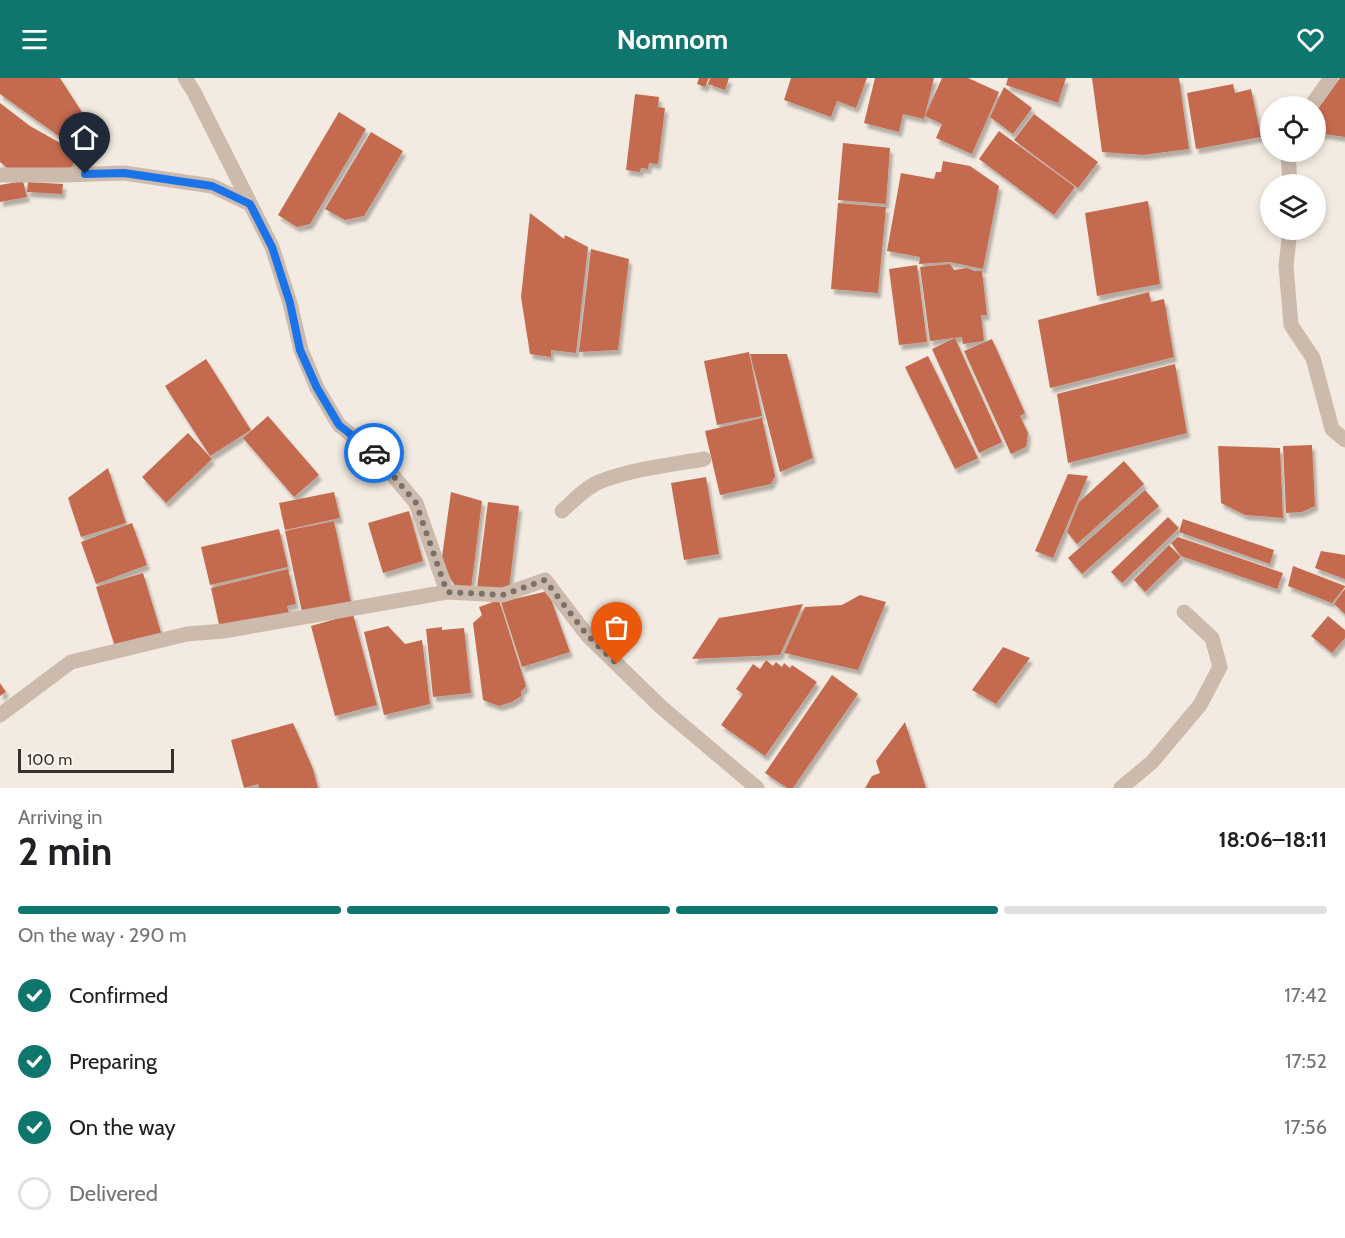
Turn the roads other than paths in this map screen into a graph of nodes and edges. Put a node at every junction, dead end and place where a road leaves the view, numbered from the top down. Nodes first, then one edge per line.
1 (185, 78) edge
2 (1331, 78) edge
3 (1318, 96) edge
4 (0, 175) edge
5 (250, 204) junction
6 (1289, 240) edge
7 (1345, 440) edge
8 (704, 459) dead end
9 (562, 511) dead end
10 (447, 592) junction
11 (1184, 612) dead end
12 (0, 715) edge
13 (757, 788) edge
14 (1121, 788) edge

1 - 5 street
2 - 3 street
4 - 5 street
5 - 10 street
6 - 7 street
8 - 9 street
10 - 12 street
10 - 13 street
11 - 14 street

